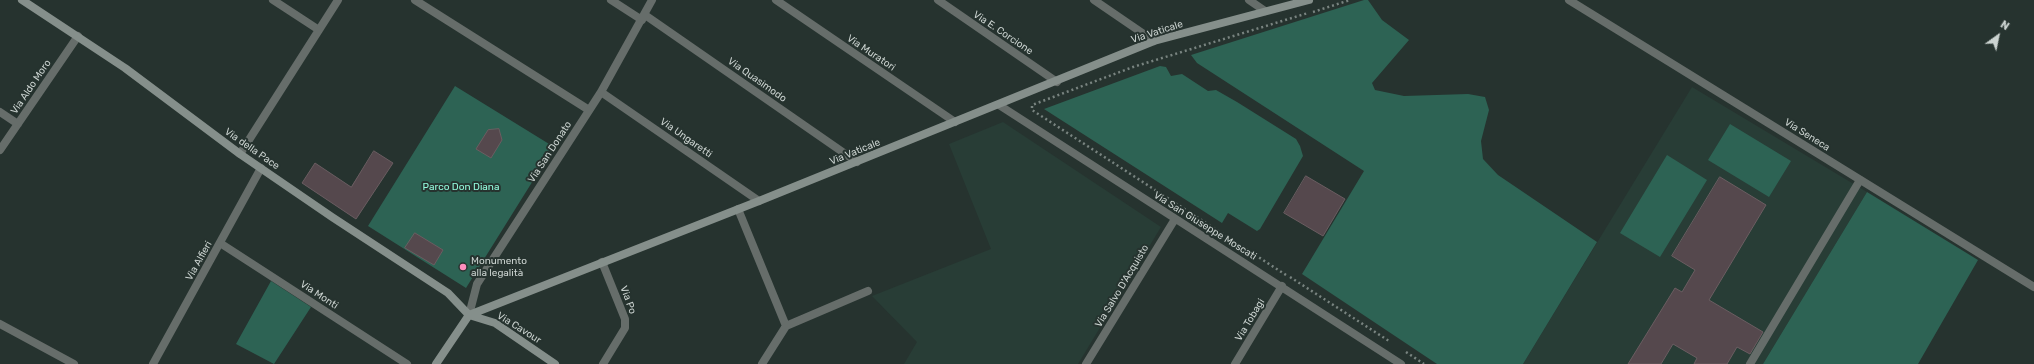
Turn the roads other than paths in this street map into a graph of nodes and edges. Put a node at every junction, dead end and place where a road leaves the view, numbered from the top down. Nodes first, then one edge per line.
1 (22, 0) edge
2 (273, 0) edge
3 (338, 0) edge
4 (414, 0) edge
5 (611, 0) edge
6 (652, 0) edge
7 (776, 0) edge
8 (938, 0) edge
9 (1094, 0) edge
10 (1249, 0) edge
11 (1309, 0) edge
12 (1569, 0) edge
13 (1265, 11) junction
14 (643, 18) junction
15 (319, 30) junction
16 (78, 36) junction
17 (1154, 41) junction
18 (1058, 82) junction
19 (601, 92) junction
20 (999, 105) junction
21 (590, 110) junction
22 (0, 112) edge
23 (955, 122) junction
24 (18, 124) junction
25 (0, 150) edge
26 (240, 154) junction
27 (857, 162) junction
28 (260, 168) junction
29 (1860, 180) junction
30 (759, 201) junction
31 (738, 209) junction
32 (1175, 219) junction
33 (220, 243) junction
34 (602, 262) junction
35 (1282, 286) junction
36 (2034, 287) edge
37 (868, 291) dead end
38 (469, 315) junction
39 (0, 324) edge
40 (786, 326) junction
41 (74, 364) edge
42 (153, 364) edge
43 (407, 364) edge
44 (436, 364) edge
45 (555, 364) edge
46 (603, 364) edge
47 (762, 364) edge
48 (1086, 364) edge
49 (1235, 364) edge
50 (1402, 364) edge
51 (1750, 364) edge

1 - 16 street, Via della Pace
2 - 15 street
3 - 15 street
4 - 21 street
5 - 14 street, Via Quasimodo
6 - 14 street, Via San Donato
7 - 23 street, Via Muratori
8 - 18 street, Via E. Corcione
9 - 17 street
10 - 13 street
11 - 13 street, Via Vaticale
12 - 29 street, Via Seneca
13 - 17 street, Via Vaticale
14 - 19 street, Via San Donato
14 - 27 street, Via Quasimodo
15 - 26 street
16 - 24 street, Via Aldo Moro
16 - 26 street, Via della Pace
17 - 18 street, Via Vaticale
18 - 20 street, Via Vaticale
19 - 21 street, Via San Donato
19 - 30 street, Via Ungaretti
20 - 23 street, Via Vaticale
20 - 32 street, Via San Giuseppe Moscati
21 - 38 street, Via San Donato
22 - 24 street
23 - 27 street, Via Vaticale
24 - 25 street, Via Aldo Moro
26 - 28 street, Via della Pace
27 - 30 street, Via Vaticale
28 - 33 street, Via Alfieri
28 - 38 street, Via della Pace
29 - 36 street, Via Seneca
29 - 51 street
30 - 31 street, Via Vaticale
31 - 34 street, Via Vaticale
31 - 40 street
32 - 35 street, Via San Giuseppe Moscati
32 - 48 street, Via Salvo D'Acquisto
33 - 42 street, Via Alfieri
33 - 43 street, Via Monti
34 - 38 street, Via Vaticale
34 - 46 street, Via Po
35 - 49 street, Via Tobagi
35 - 50 street, Via San Giuseppe Moscati
37 - 40 street
38 - 44 street
38 - 45 street, Via Cavour
39 - 41 street
40 - 47 street

